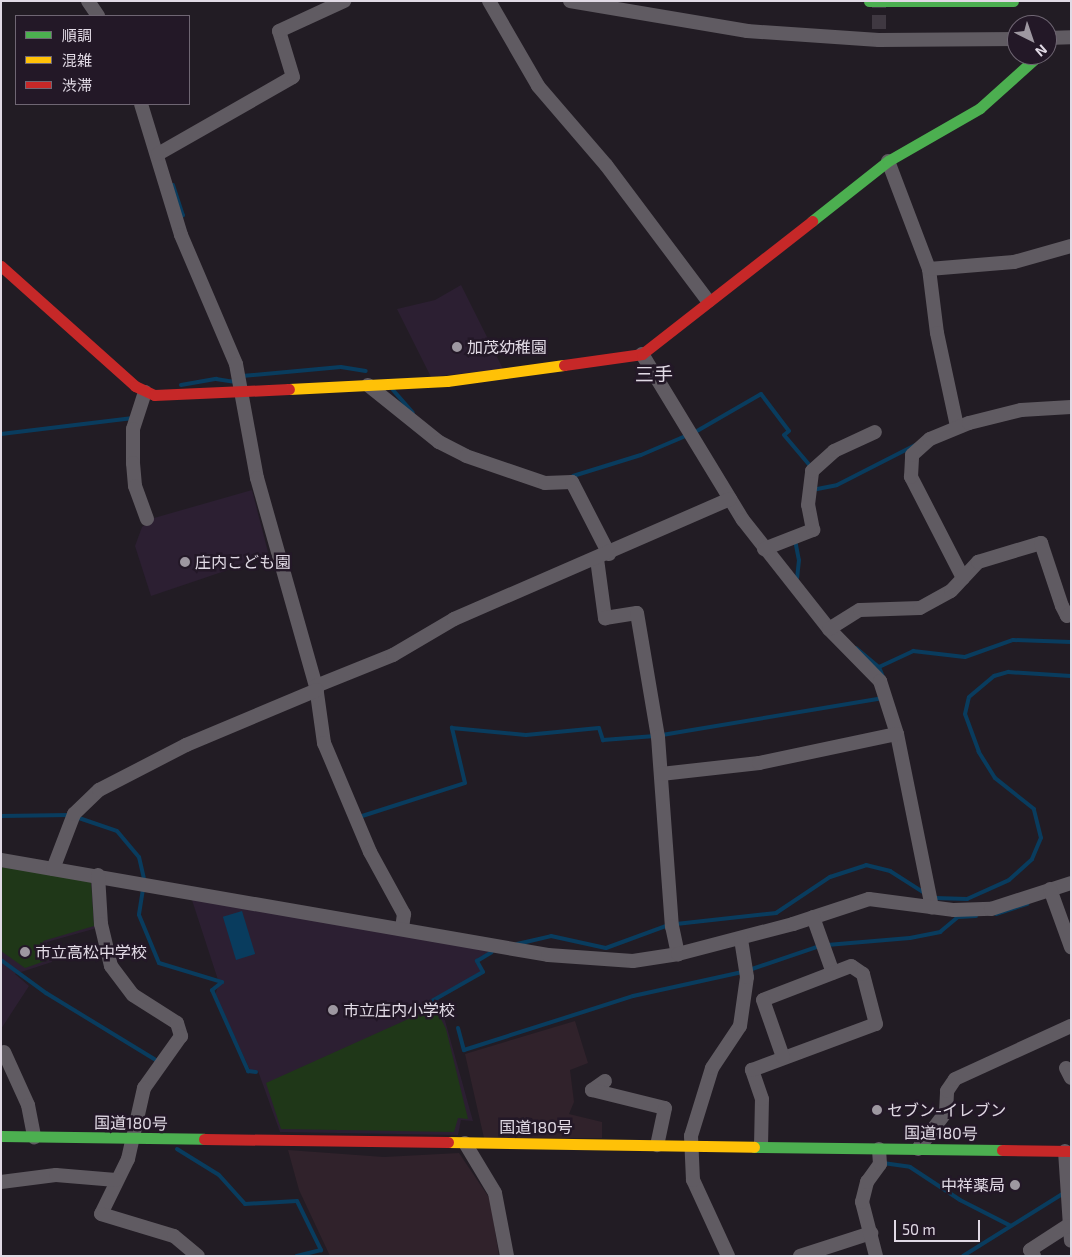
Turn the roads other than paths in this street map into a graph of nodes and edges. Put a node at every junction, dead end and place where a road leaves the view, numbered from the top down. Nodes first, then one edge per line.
1 (88, 1) edge
2 (344, 1) edge
3 (489, 1) edge
4 (570, 1) edge
5 (869, 1) edge
6 (1013, 1) edge
7 (97, 15) edge
8 (1007, 39) edge
9 (1028, 65) edge
10 (141, 105) edge
11 (160, 153) junction
12 (888, 161) junction
13 (1071, 246) edge
14 (1, 266) edge
15 (930, 269) junction
16 (708, 301) junction
17 (642, 354) junction
18 (239, 381) junction
19 (368, 385) junction
20 (152, 394) junction
21 (1071, 407) edge
22 (956, 423) junction
23 (876, 432) dead end
24 (730, 499) junction
25 (147, 519) dead end
26 (764, 549) junction
27 (603, 556) junction
28 (962, 578) junction
29 (1071, 613) edge
30 (832, 628) junction
31 (314, 690) junction
32 (897, 734) junction
33 (661, 774) junction
34 (1, 860) edge
35 (54, 869) junction
36 (98, 875) junction
37 (1071, 883) edge
38 (1052, 892) junction
39 (931, 900) junction
40 (813, 917) junction
41 (402, 929) junction
42 (741, 938) junction
43 (1071, 947) edge
44 (678, 954) junction
45 (834, 973) junction
46 (1071, 1026) edge
47 (4, 1052) dead end
48 (783, 1057) junction
49 (605, 1081) dead end
50 (1, 1136) edge
51 (34, 1137) junction
52 (131, 1140) junction
53 (465, 1143) junction
54 (657, 1145) junction
55 (692, 1145) junction
56 (762, 1146) junction
57 (918, 1149) junction
58 (1068, 1151) edge
59 (880, 1158) junction
60 (116, 1180) junction
61 (1, 1182) edge
62 (1067, 1226) junction
63 (871, 1233) junction
64 (1071, 1241) edge
65 (198, 1256) edge
66 (507, 1256) edge
67 (728, 1256) edge
68 (800, 1256) edge
69 (876, 1256) edge
70 (1034, 1256) edge

1 - 7 street
2 - 11 street
3 - 16 street
4 - 8 street
5 - 6 main road
9 - 12 main road
10 - 11 street
11 - 18 street
12 - 15 street
12 - 16 main road
13 - 15 street
14 - 20 main road
15 - 22 street
16 - 17 main road
17 - 19 main road
17 - 24 street
18 - 19 main road
18 - 20 main road
18 - 31 street
19 - 27 street
20 - 25 street
21 - 22 street
22 - 28 street
23 - 26 street
24 - 26 street
24 - 27 street
26 - 30 street
27 - 31 street
27 - 33 street
28 - 29 street
28 - 30 street
30 - 32 street
31 - 35 street
31 - 41 street
32 - 33 street
32 - 39 street
33 - 44 street
34 - 35 street
35 - 36 street
36 - 41 street
36 - 52 street
37 - 38 street
38 - 39 street
38 - 43 street
39 - 40 street
40 - 42 street
40 - 45 street
41 - 44 street
42 - 44 street
42 - 55 street
45 - 48 street
45 - 48 street
46 - 57 street
47 - 51 street
48 - 56 street
49 - 54 street
50 - 51 main road, 国道180号
51 - 52 main road, 国道180号
52 - 53 main road, 国道180号
52 - 60 street
53 - 54 main road, 国道180号
53 - 66 street
54 - 55 main road, 国道180号
55 - 56 main road, 国道180号
55 - 67 street
56 - 59 main road, 国道180号
57 - 58 main road, 国道180号
57 - 59 main road, 国道180号
58 - 62 street
59 - 63 street
60 - 61 street
60 - 65 street
62 - 64 street
62 - 70 street
63 - 68 street
63 - 69 street

